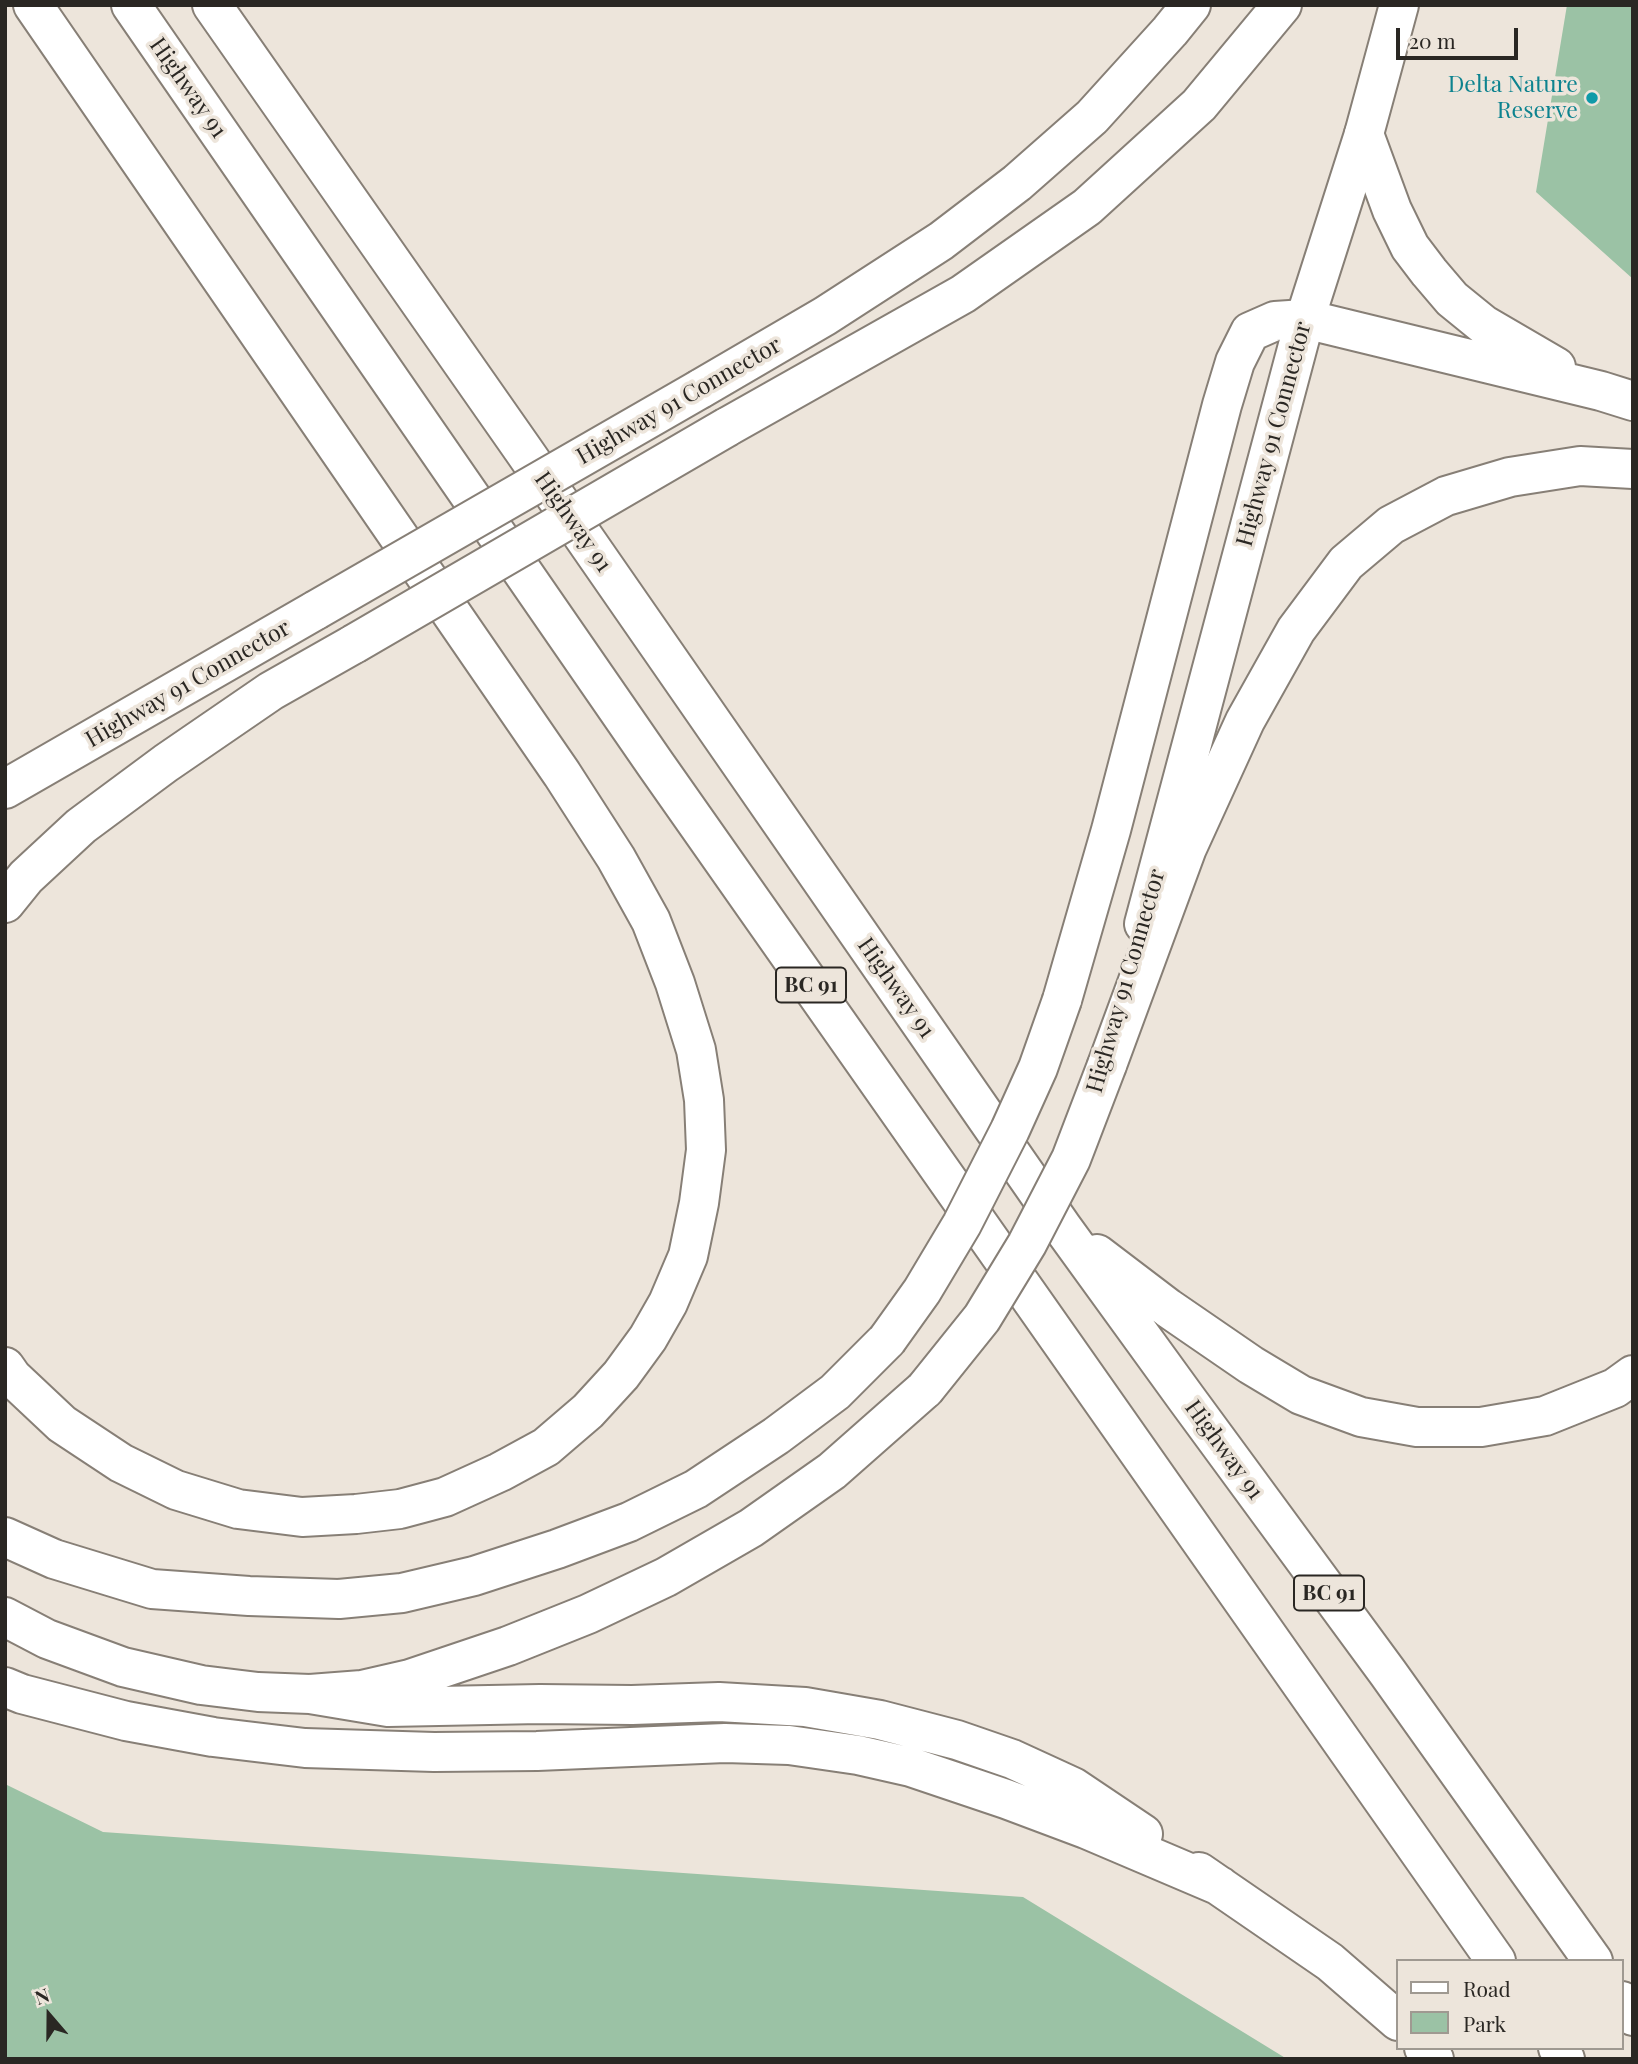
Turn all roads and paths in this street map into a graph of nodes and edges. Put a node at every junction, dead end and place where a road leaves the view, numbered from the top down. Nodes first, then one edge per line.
1 (33, 5) edge
2 (131, 5) edge
3 (212, 5) edge
4 (1191, 5) edge
5 (1282, 5) edge
6 (1399, 5) edge
7 (1364, 134) junction
8 (1305, 318) junction
9 (1617, 396) edge
10 (1633, 469) edge
11 (5, 789) edge
12 (5, 903) edge
13 (1107, 1065) junction
14 (1062, 1227) junction
15 (5, 1367) edge
16 (1633, 1375) edge
17 (5, 1537) edge
18 (5, 1618) edge
19 (5, 1687) edge
20 (310, 1694) junction
21 (1220, 1886) junction
22 (1495, 1959) edge
23 (1592, 1959) edge
24 (1396, 2019) edge

1 - 15 main road
2 - 22 main road, Highway 91 / BC 91
3 - 14 main road, Highway 91 / BC 91
4 - 11 main road, Highway 91 Connector, bridge
5 - 12 main road, bridge
6 - 7 main road, Highway 91 Connector
7 - 8 main road, Highway 91 Connector
7 - 9 main road
8 - 9 main road
8 - 13 main road, Highway 91 Connector
8 - 17 main road, bridge
10 - 13 main road
13 - 20 main road, Highway 91 Connector, bridge
14 - 16 main road
14 - 23 main road, Highway 91 / BC 91
18 - 20 main road, Highway 91 Connector
19 - 21 main road
20 - 21 main road
21 - 24 main road

